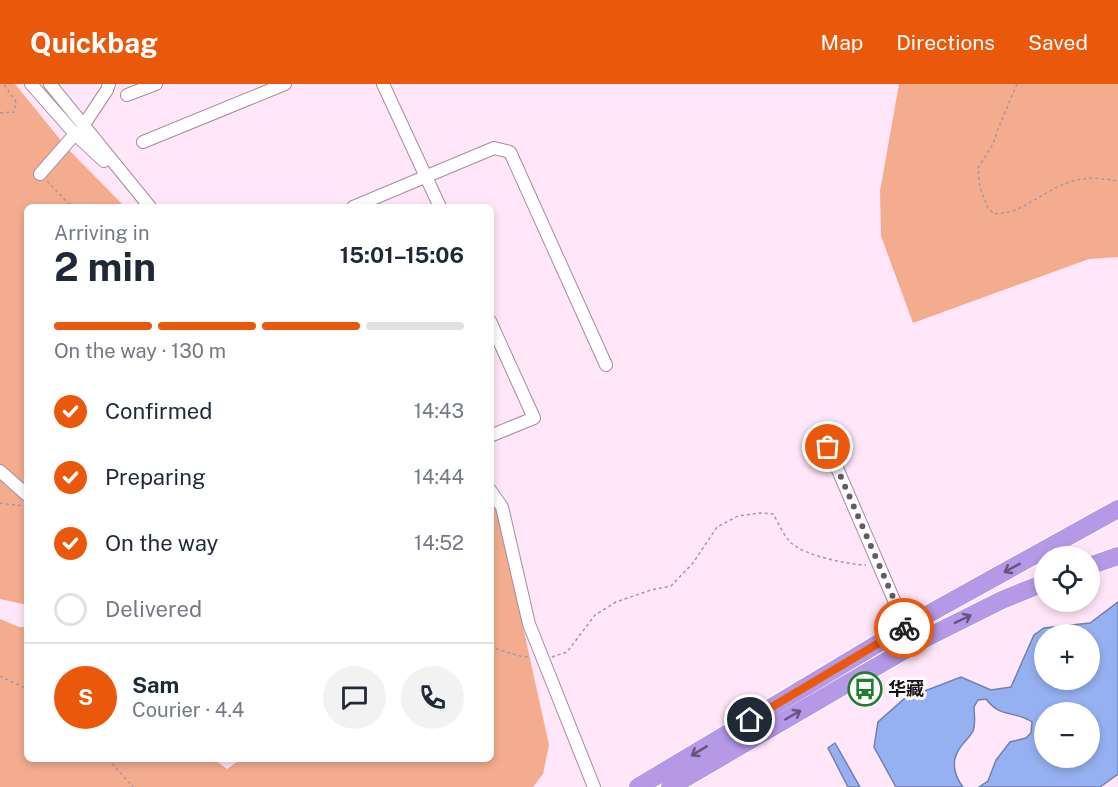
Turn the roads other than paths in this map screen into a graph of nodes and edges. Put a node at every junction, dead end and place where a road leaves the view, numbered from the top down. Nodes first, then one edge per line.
1 (31, 84) edge
2 (50, 84) edge
3 (109, 84) edge
4 (156, 84) edge
5 (285, 84) edge
6 (383, 84) edge
7 (127, 95) dead end
8 (79, 130) junction
9 (143, 142) dead end
10 (40, 174) road end
11 (426, 176) junction
12 (147, 204) edge
13 (360, 204) edge
14 (439, 204) edge
15 (494, 330) edge
16 (606, 365) dead end
17 (494, 434) edge
18 (828, 447) dead end
19 (0, 471) edge
20 (24, 492) edge
21 (494, 496) edge
22 (1118, 508) edge
23 (1118, 556) edge
24 (1100, 562) edge
25 (1034, 587) edge
26 (906, 627) junction
27 (916, 643) junction
28 (594, 787) edge
29 (638, 787) edge
30 (670, 787) edge

1 - 8 street
2 - 8 street
3 - 8 street
4 - 7 street
5 - 9 street
6 - 11 street
8 - 10 street
8 - 12 street
11 - 13 street
11 - 14 street
11 - 16 street
15 - 17 street
18 - 26 street
19 - 20 street
21 - 28 street
22 -> 26 highway
23 - 24 highway
27 -> 25 highway
26 - 27 street
26 -> 29 highway
30 -> 27 highway

